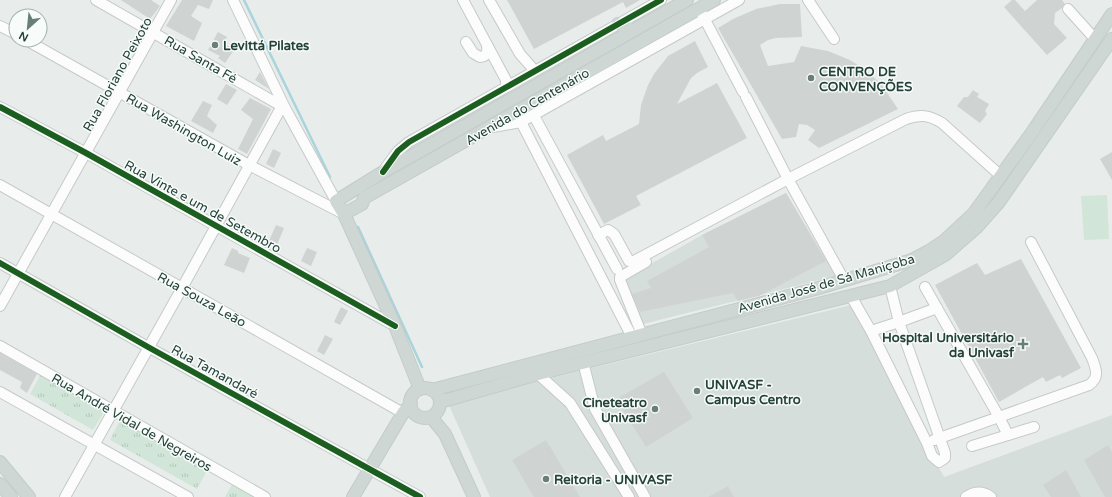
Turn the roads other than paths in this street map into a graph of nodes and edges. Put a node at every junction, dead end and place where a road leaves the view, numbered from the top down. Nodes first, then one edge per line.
1 (96, 0) edge
2 (171, 0) edge
3 (233, 0) edge
4 (463, 0) edge
5 (489, 0) edge
6 (662, 0) edge
7 (687, 0) edge
8 (714, 0) edge
9 (739, 0) edge
10 (808, 0) edge
11 (1068, 9) dead end
12 (702, 13) junction
13 (1112, 14) edge
14 (618, 24) junction
15 (633, 30) junction
16 (153, 31) junction
17 (834, 39) dead end
18 (1095, 39) junction
19 (1112, 39) edge
20 (466, 42) dead end
21 (488, 45) junction
22 (40, 48) edge
23 (535, 71) junction
24 (506, 87) junction
25 (120, 92) junction
26 (0, 107) edge
27 (283, 107) junction
28 (533, 114) junction
29 (521, 122) junction
30 (491, 127) junction
31 (86, 153) junction
32 (249, 166) junction
33 (383, 172) junction
34 (1001, 176) junction
35 (788, 179) junction
36 (0, 185) edge
37 (357, 187) junction
38 (336, 201) junction
39 (363, 201) junction
40 (52, 214) junction
41 (344, 214) junction
42 (216, 226) junction
43 (353, 234) junction
44 (598, 235) junction
45 (1031, 242) dead end
46 (658, 255) dead end
47 (0, 263) edge
48 (883, 268) junction
49 (617, 269) dead end
50 (19, 273) junction
51 (844, 280) junction
52 (890, 286) junction
53 (925, 287) dead end
54 (182, 288) junction
55 (851, 296) junction
56 (0, 306) edge
57 (937, 308) junction
58 (899, 322) junction
59 (395, 326) junction
60 (871, 331) junction
61 (637, 336) junction
62 (0, 346) edge
63 (148, 347) junction
64 (583, 362) junction
65 (538, 374) junction
66 (426, 390) junction
67 (0, 392) edge
68 (440, 402) junction
69 (407, 408) junction
70 (113, 411) junction
71 (430, 417) junction
72 (999, 417) junction
73 (1034, 427) dead end
74 (1008, 435) junction
75 (941, 437) junction
76 (927, 443) junction
77 (94, 445) junction
78 (972, 446) dead end
79 (0, 462) edge
80 (369, 469) junction
81 (0, 484) edge
82 (26, 494) edge
83 (10, 497) edge
84 (36, 497) edge
85 (64, 497) edge
86 (188, 497) edge
87 (265, 497) edge
88 (353, 497) edge
89 (420, 497) edge
90 (474, 497) edge
91 (629, 497) edge
92 (645, 497) edge
93 (965, 497) edge
94 (992, 497) edge

1 - 16 street, Rua Santa Fé
2 - 16 street, Rua Floriano Peixoto
3 - 27 street
4 - 21 street
5 - 23 street
6 - 14 street
7 - 15 main road
8 - 12 main road, Avenida do Centenário
9 - 12 street
10 - 17 street
11 - 18 street
12 - 28 street
12 - 30 main road, Avenida do Centenário
12 - 35 street
13 - 18 main road, Avenida José de Sá Maniçoba
14 - 15 main road
14 - 23 street
15 - 33 main road
16 - 25 street, Rua Floriano Peixoto
16 - 27 street, Rua Santa Fé
18 - 34 main road, Avenida José de Sá Maniçoba
19 - 52 main road, Avenida José de Sá Maniçoba
20 - 21 street
21 - 24 street
22 - 25 street, Rua Washington Luiz
23 - 24 street
24 - 33 street
25 - 31 street, Rua Floriano Peixoto
25 - 32 street, Rua Washington Luiz
26 - 31 street, Rua Vinte e um de Setembro
27 - 32 street
27 - 38 street
28 - 29 street
28 - 44 street
29 - 30 street
29 - 61 street
30 - 39 main road, Avenida do Centenário
31 - 40 street, Rua Floriano Peixoto
31 - 42 street, Rua Vinte e um de Setembro
32 - 41 street, Rua Washington Luiz
32 - 42 street
33 - 37 main road
34 - 35 street
34 - 48 main road, Avenida José de Sá Maniçoba
35 - 44 street
35 - 51 street
36 - 40 street, Rua Souza Leão
37 - 38 main road
37 - 39 main road
38 - 41 main road
39 - 41 main road, Avenida do Centenário
39 - 43 main road
40 - 50 street, Rua Floriano Peixoto
40 - 54 street, Rua Souza Leão
41 - 43 main road
42 - 54 street
42 - 59 street, Rua Vinte e um de Setembro
43 - 59 main road
44 - 49 street
45 - 72 street
46 - 61 street
47 - 50 street, Rua Tamandaré
48 - 51 main road, Avenida José de Sá Maniçoba
48 - 52 main road
50 - 56 street, Rua Floriano Peixoto
50 - 63 street, Rua Tamandaré
51 - 55 main road
51 - 61 main road, Avenida José de Sá Maniçoba
52 - 55 main road, Avenida José de Sá Maniçoba
52 - 58 street
53 - 57 street
54 - 63 street
54 - 69 street, Rua Souza Leão
55 - 60 street
55 - 64 main road, Avenida José de Sá Maniçoba
57 - 58 street
57 - 72 street
58 - 60 street
58 - 75 street
59 - 66 main road
60 - 76 street
61 - 66 main road, Avenida José de Sá Maniçoba
62 - 70 street, Rua André Vidal de Negreiros
63 - 70 street
63 - 80 street, Rua Tamandaré
64 - 65 main road, Avenida José de Sá Maniçoba
64 - 92 street
65 - 68 main road, Avenida José de Sá Maniçoba
65 - 91 street
66 - 68 main road
66 - 69 main road
67 - 77 street
68 - 71 main road
69 - 71 main road
69 - 80 main road
70 - 77 street
70 - 87 street, Rua André Vidal de Negreiros
71 - 90 main road
72 - 74 street
72 - 75 street
73 - 74 street
74 - 78 street
75 - 76 street
75 - 76 street
77 - 85 street
77 - 86 street
79 - 82 main road
80 - 88 main road
80 - 89 street, Rua Tamandaré
81 - 83 main road
82 - 84 street
93 - 94 street

